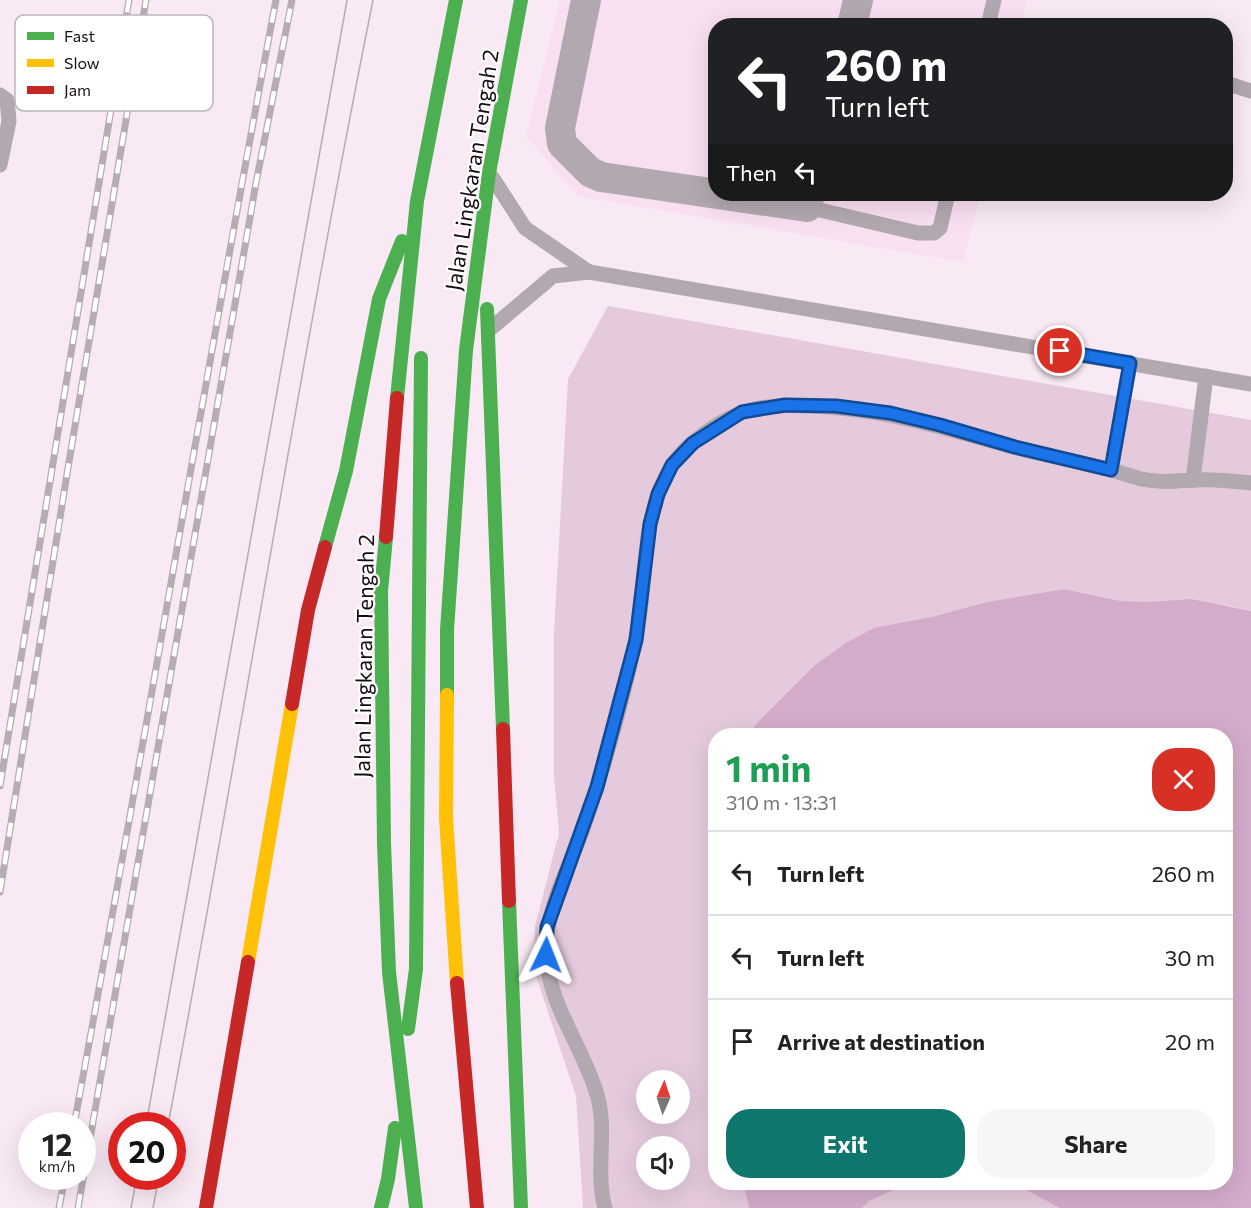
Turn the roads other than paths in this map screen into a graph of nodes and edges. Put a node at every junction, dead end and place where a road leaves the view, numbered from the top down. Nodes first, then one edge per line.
1 (456, 0) edge
2 (466, 0) edge
3 (521, 0) edge
4 (586, 0) edge
5 (858, 0) edge
6 (994, 0) edge
7 (854, 18) edge
8 (990, 18) edge
9 (1233, 86) edge
10 (1251, 92) edge
11 (0, 95) edge
12 (481, 148) dead end
13 (0, 165) edge
14 (489, 173) junction
15 (436, 178) dead end
16 (708, 189) edge
17 (417, 201) junction
18 (811, 201) edge
19 (946, 201) edge
20 (589, 272) junction
21 (422, 350) dead end
22 (466, 350) junction
23 (1130, 363) junction
24 (1206, 376) junction
25 (1251, 384) edge
26 (1111, 470) junction
27 (1193, 480) junction
28 (1251, 483) edge
29 (206, 1208) edge
30 (381, 1208) edge
31 (416, 1208) edge
32 (477, 1208) edge
33 (521, 1208) edge
34 (605, 1208) edge

1 - 17 highway, Jalan Lingkaran Tengah 2
2 - 15 highway
3 - 14 highway, Jalan Lingkaran Tengah 2
4 - 16 street
5 - 7 street
6 - 8 lane
9 - 10 lane
11 - 13 lane
12 - 33 highway
14 - 20 lane
14 - 22 highway, Jalan Lingkaran Tengah 2
17 - 29 highway
17 - 31 highway, Jalan Lingkaran Tengah 2
18 - 19 lane
20 - 22 lane
20 - 23 lane
21 - 30 highway
22 - 32 highway, Jalan Lingkaran Tengah 2
23 - 24 lane
23 - 26 lane
24 - 25 lane
24 - 27 lane
26 - 27 lane
26 - 34 lane
27 - 28 lane

